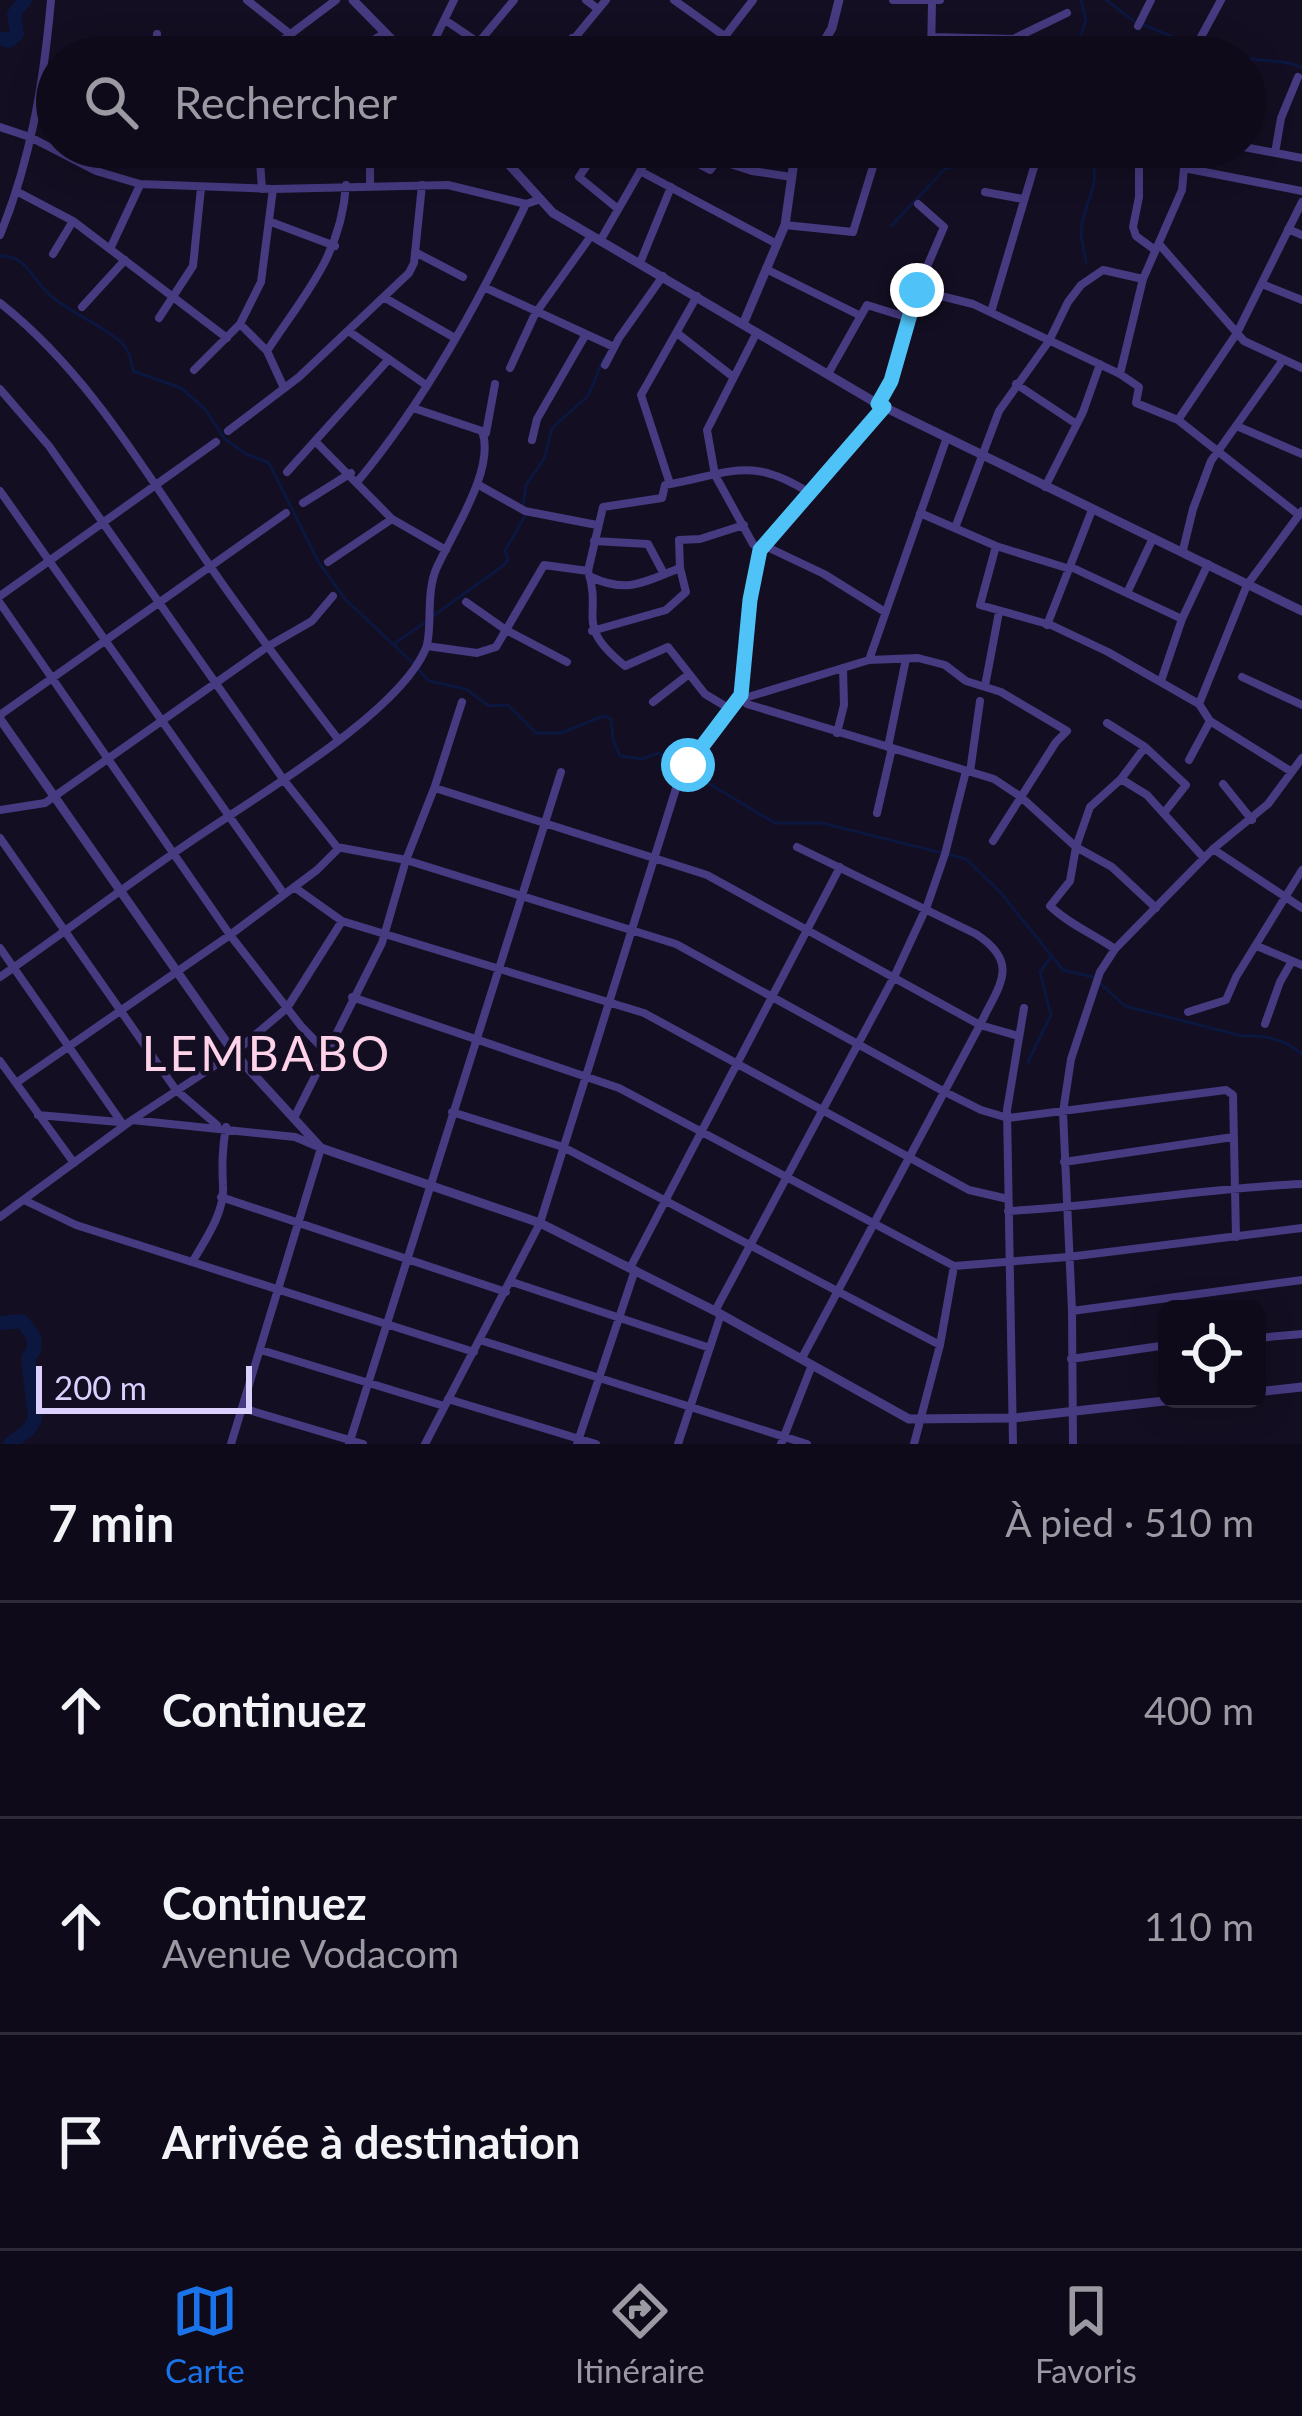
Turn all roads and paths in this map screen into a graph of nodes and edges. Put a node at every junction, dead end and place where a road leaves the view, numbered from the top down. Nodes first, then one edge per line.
1 (51, 0) edge
2 (247, 0) edge
3 (336, 0) edge
4 (353, 0) edge
5 (454, 0) edge
6 (514, 0) edge
7 (586, 0) edge
8 (606, 0) edge
9 (674, 0) edge
10 (753, 0) edge
11 (839, 0) edge
12 (893, 0) edge
13 (936, 0) edge
14 (1151, 0) edge
15 (1221, 0) edge
16 (365, 4) edge
17 (598, 9) junction
18 (1066, 14) dead end
19 (446, 20) junction
20 (1139, 24) dead end
21 (386, 33) junction
22 (723, 35) joint
23 (48, 36) edge
24 (286, 36) edge
25 (288, 36) edge
26 (381, 36) edge
27 (389, 36) edge
28 (437, 36) edge
29 (470, 36) edge
30 (484, 36) edge
31 (574, 36) edge
32 (827, 36) edge
33 (933, 36) edge
34 (1017, 36) edge
35 (1202, 36) edge
36 (1298, 77) dead end
37 (36, 108) edge
38 (0, 127) edge
39 (30, 137) junction
40 (36, 140) edge
41 (1266, 151) edge
42 (1275, 153) junction
43 (1302, 158) edge
44 (89, 168) edge
45 (260, 168) edge
46 (370, 168) edge
47 (512, 168) edge
48 (585, 168) edge
49 (642, 168) edge
50 (741, 168) edge
51 (795, 168) edge
52 (873, 168) edge
53 (1033, 168) edge
54 (1139, 168) edge
55 (1184, 168) joint
56 (640, 171) junction
57 (794, 177) junction
58 (140, 184) junction
59 (346, 185) junction
60 (370, 185) junction
61 (422, 185) junction
62 (201, 188) junction
63 (671, 188) junction
64 (262, 189) junction
65 (274, 189) junction
66 (16, 191) junction
67 (1302, 191) edge
68 (985, 192) dead end
69 (541, 199) junction
70 (1023, 199) junction
71 (1302, 202) edge
72 (526, 204) junction
73 (918, 204) dead end
74 (618, 209) junction
75 (73, 221) junction
76 (271, 222) junction
77 (785, 225) junction
78 (1288, 230) junction
79 (0, 235) edge
80 (1302, 235) edge
81 (596, 238) junction
82 (777, 244) junction
83 (335, 246) junction
84 (1157, 247) junction
85 (110, 249) junction
86 (416, 252) junction
87 (53, 254) dead end
88 (125, 260) junction
89 (640, 263) junction
90 (766, 268) junction
91 (663, 276) junction
92 (463, 277) dead end
93 (1143, 280) junction
94 (1262, 284) junction
95 (486, 288) junction
96 (917, 290) junction
97 (174, 296) junction
98 (697, 296) junction
99 (385, 298) junction
100 (1302, 300) edge
101 (0, 303) edge
102 (82, 307) dead end
103 (991, 312) junction
104 (536, 314) junction
105 (861, 316) junction
106 (159, 318) dead end
107 (909, 318) junction
108 (743, 322) junction
109 (240, 324) junction
110 (758, 330) junction
111 (350, 332) junction
112 (677, 333) junction
113 (1237, 333) junction
114 (586, 334) junction
115 (227, 338) junction
116 (455, 338) junction
117 (1049, 341) junction
118 (614, 347) junction
119 (267, 351) junction
120 (389, 359) junction
121 (1283, 360) junction
122 (1100, 364) junction
123 (605, 365) dead end
124 (510, 368) dead end
125 (1302, 368) edge
126 (194, 370) dead end
127 (828, 374) junction
128 (1120, 374) junction
129 (733, 376) junction
130 (495, 384) dead end
131 (1016, 384) junction
132 (426, 386) junction
133 (284, 388) junction
134 (0, 389) edge
135 (881, 406) junction
136 (413, 408) junction
137 (1178, 420) junction
138 (1075, 422) junction
139 (1239, 427) junction
140 (228, 431) dead end
141 (485, 434) junction
142 (532, 440) dead end
143 (946, 440) junction
144 (315, 441) junction
145 (216, 442) dead end
146 (1220, 450) junction
147 (1302, 454) edge
148 (980, 456) junction
149 (287, 472) dead end
150 (715, 475) junction
151 (354, 477) junction
152 (477, 484) junction
153 (670, 484) junction
154 (157, 485) junction
155 (1045, 487) junction
156 (0, 491) edge
157 (812, 494) junction
158 (303, 503) dead end
159 (1092, 510) junction
160 (286, 513) dead end
161 (920, 513) junction
162 (392, 518) junction
163 (1299, 518) edge
164 (102, 524) junction
165 (597, 525) junction
166 (744, 525) junction
167 (955, 528) junction
168 (1154, 538) junction
169 (594, 541) junction
170 (996, 546) junction
171 (763, 548) junction
172 (446, 550) junction
173 (1183, 550) junction
174 (49, 561) junction
175 (328, 562) dead end
176 (1208, 564) junction
177 (212, 568) junction
178 (680, 568) junction
179 (1071, 568) junction
180 (590, 574) junction
181 (664, 574) junction
182 (1247, 585) junction
183 (1127, 593) junction
184 (333, 596) dead end
185 (0, 600) edge
186 (466, 602) dead end
187 (161, 604) junction
188 (1302, 611) edge
189 (885, 612) junction
190 (999, 612) junction
191 (1182, 620) junction
192 (1047, 625) junction
193 (506, 630) junction
194 (592, 631) junction
195 (104, 641) junction
196 (267, 646) junction
197 (427, 646) junction
198 (906, 658) junction
199 (868, 660) junction
200 (568, 662) dead end
201 (843, 668) junction
202 (689, 674) junction
203 (1242, 677) dead end
204 (52, 679) junction
205 (1161, 680) junction
206 (215, 684) junction
207 (985, 686) junction
208 (741, 695) junction
209 (980, 701) dead end
210 (462, 702) dead end
211 (653, 702) dead end
212 (1199, 704) junction
213 (1302, 705) edge
214 (730, 710) junction
215 (0, 717) edge
216 (161, 720) junction
217 (1210, 721) junction
218 (1107, 723) dead end
219 (837, 733) junction
220 (338, 739) junction
221 (890, 747) junction
222 (1145, 747) junction
223 (110, 758) junction
224 (1302, 758) edge
225 (1189, 760) dead end
226 (1296, 771) edge
227 (562, 772) dead end
228 (968, 772) junction
229 (284, 779) junction
230 (1121, 779) junction
231 (1222, 784) dead end
232 (434, 788) junction
233 (1021, 796) junction
234 (54, 798) junction
235 (0, 811) edge
236 (1163, 813) junction
237 (229, 814) junction
238 (877, 814) dead end
239 (1252, 820) junction
240 (545, 823) junction
241 (0, 838) edge
242 (993, 841) dead end
243 (797, 847) dead end
244 (1076, 847) junction
245 (340, 848) junction
246 (1213, 849) junction
247 (174, 853) junction
248 (1204, 858) junction
249 (656, 859) junction
250 (406, 860) junction
251 (840, 867) junction
252 (1302, 870) edge
253 (294, 887) junction
254 (120, 892) junction
255 (523, 893) junction
256 (284, 894) junction
257 (1283, 899) junction
258 (927, 906) junction
259 (1156, 908) junction
260 (1302, 908) edge
261 (342, 921) junction
262 (66, 930) junction
263 (634, 930) junction
264 (808, 930) junction
265 (386, 932) junction
266 (230, 935) junction
267 (1257, 946) junction
268 (0, 948) edge
269 (1115, 949) junction
270 (1297, 963) edge
271 (14, 968) junction
272 (500, 969) junction
273 (177, 971) junction
274 (895, 975) junction
275 (0, 977) edge
276 (773, 995) junction
277 (352, 998) junction
278 (611, 1003) junction
279 (287, 1008) junction
280 (1024, 1008) dead end
281 (122, 1011) junction
282 (1188, 1012) dead end
283 (1265, 1024) dead end
284 (980, 1025) junction
285 (1018, 1036) junction
286 (477, 1039) junction
287 (858, 1042) junction
288 (70, 1047) junction
289 (234, 1053) junction
290 (327, 1053) junction
291 (0, 1061) edge
292 (736, 1066) junction
293 (587, 1076) junction
294 (16, 1083) junction
295 (176, 1090) junction
296 (943, 1091) junction
297 (823, 1110) junction
298 (452, 1112) junction
299 (1063, 1112) junction
300 (36, 1115) junction
301 (294, 1118) junction
302 (1007, 1118) junction
303 (126, 1122) junction
304 (222, 1127) junction
305 (702, 1130) junction
306 (1233, 1137) junction
307 (563, 1147) junction
308 (322, 1148) junction
309 (908, 1157) junction
310 (1064, 1162) junction
311 (74, 1163) junction
312 (787, 1177) junction
313 (1302, 1184) edge
314 (1236, 1186) junction
315 (431, 1187) junction
316 (221, 1197) junction
317 (665, 1198) junction
318 (1008, 1198) junction
319 (24, 1201) junction
320 (1066, 1208) junction
321 (1008, 1210) junction
322 (0, 1216) edge
323 (540, 1222) junction
324 (298, 1223) junction
325 (872, 1224) junction
326 (1302, 1228) edge
327 (1236, 1237) junction
328 (751, 1244) junction
329 (1068, 1257) junction
330 (407, 1261) junction
331 (1008, 1261) junction
332 (193, 1262) junction
333 (954, 1266) junction
334 (632, 1269) junction
335 (1302, 1280) edge
336 (512, 1282) junction
337 (277, 1290) junction
338 (836, 1290) junction
339 (506, 1292) junction
340 (1072, 1311) junction
341 (718, 1313) junction
342 (617, 1316) junction
343 (388, 1325) junction
344 (1302, 1334) edge
345 (1266, 1337) edge
346 (480, 1340) junction
347 (940, 1345) junction
348 (1158, 1347) edge
349 (710, 1348) junction
350 (261, 1350) junction
351 (474, 1352) junction
352 (1071, 1359) junction
353 (807, 1361) junction
354 (598, 1377) junction
355 (369, 1384) junction
356 (1302, 1387) edge
357 (1266, 1391) edge
358 (1158, 1401) edge
359 (446, 1402) junction
360 (691, 1405) junction
361 (242, 1408) junction
362 (1071, 1410) junction
363 (1012, 1418) junction
364 (921, 1421) junction
365 (782, 1440) edge
366 (577, 1441) edge
367 (350, 1442) edge
368 (231, 1444) edge
369 (363, 1444) edge
370 (424, 1444) edge
371 (596, 1444) edge
372 (678, 1444) edge
373 (807, 1444) edge
374 (914, 1444) edge
375 (1013, 1444) edge
376 (1072, 1444) edge

1 - 23 street
2 - 24 street
3 - 25 street
4 - 16 street
5 - 19 street
6 - 30 street
7 - 17 street
8 - 17 street
9 - 22 street
10 - 22 street
11 - 32 street
12 - 13 street
13 - 33 street
14 - 20 street
15 - 35 street
16 - 21 street
17 - 31 street
18 - 34 street
19 - 28 street
19 - 29 street
21 - 26 street
21 - 27 street
36 - 42 street
37 - 39 street
38 - 39 street
39 - 40 street
39 - 66 street
41 - 42 street
42 - 43 street
44 - 58 street
45 - 64 street
46 - 60 street
47 - 69 street
48 - 74 street
49 - 56 street
50 - 57 street
51 - 57 street
52 - 77 street
53 - 70 street
54 - 84 street
55 - 67 street
55 - 84 street
56 - 63 street
56 - 74 street
57 - 77 street
58 - 62 street
58 - 85 street
59 - 60 street
59 - 65 street
59 - 83 street
60 - 61 street
61 - 72 street
61 - 86 street
62 - 64 street
62 - 97 street
63 - 82 street
63 - 89 street
64 - 65 street
65 - 76 street
66 - 75 street
66 - 79 street
68 - 70 street
69 - 72 street
69 - 81 street
70 - 103 street
71 - 78 street
72 - 95 street
73 - 96 street
74 - 81 street
75 - 85 street
75 - 87 street
76 - 83 street
76 - 109 street
77 - 82 street
78 - 80 street
78 - 94 street
81 - 89 street
81 - 104 street
82 - 90 street
83 - 119 street
84 - 93 street
84 - 113 street
85 - 88 street
86 - 92 street
86 - 99 street
88 - 97 street
88 - 102 street
89 - 91 street
90 - 105 street
90 - 108 street
91 - 98 street
91 - 118 street
93 - 117 street
93 - 128 street
94 - 100 street
94 - 113 street
95 - 104 street
95 - 116 street
96 - 103 street
96 - 107 street
97 - 106 street
97 - 115 street
98 - 108 street
98 - 112 street
99 - 111 street
99 - 116 street
101 - 154 street
103 - 117 street
104 - 114 street
104 - 124 street
105 - 107 street
105 - 127 street
107 - 135 street
108 - 110 street
109 - 115 street
109 - 119 street
110 - 127 street
110 - 129 street
111 - 120 street
111 - 133 street
112 - 129 street
112 - 153 street
113 - 121 street
113 - 137 street
114 - 118 street
114 - 142 street
115 - 126 street
116 - 132 street
117 - 122 street
117 - 131 street
118 - 123 street
119 - 133 street
120 - 132 street
120 - 144 street
121 - 125 street
121 - 139 street
122 - 128 street
122 - 138 street
127 - 135 street
128 - 137 street
129 - 150 street
130 - 141 street
131 - 138 street
131 - 148 street
132 - 136 street
133 - 140 street
134 - 164 street
135 - 143 street
135 - 157 street
136 - 141 street
136 - 151 street
137 - 146 street
138 - 155 street
139 - 146 street
139 - 147 street
141 - 152 street
143 - 148 street
143 - 161 street
144 - 149 street
144 - 151 street
145 - 154 street
146 - 163 street
146 - 173 street
148 - 155 street
148 - 167 street
150 - 153 street
150 - 157 street
150 - 166 street
151 - 158 street
151 - 162 street
152 - 165 street
152 - 172 street
153 - 165 street
154 - 164 street
154 - 177 street
155 - 159 street
156 - 174 street
157 - 171 street
159 - 168 street
159 - 179 street
160 - 177 street
161 - 167 street
161 - 189 street
162 - 172 street
162 - 175 street
163 - 182 street
164 - 174 street
164 - 187 street
165 - 169 street
166 - 171 street
166 - 178 street
167 - 170 street
168 - 173 street
168 - 183 street
169 - 180 street
169 - 181 street
170 - 179 street
170 - 190 street
171 - 189 street
171 - 208 street
172 - 197 street
173 - 176 street
174 - 185 street
174 - 195 street
176 - 182 street
176 - 191 street
177 - 187 street
177 - 196 street
178 - 181 street
178 - 194 street
179 - 183 street
179 - 192 street
180 - 181 street
180 - 193 street
180 - 194 street
182 - 188 street
182 - 212 street
183 - 191 street
184 - 196 street
185 - 204 street
186 - 193 street
187 - 195 street
187 - 206 street
189 - 199 street
190 - 192 street
190 - 207 street
191 - 205 street
192 - 205 street
193 - 197 street
193 - 200 street
194 - 202 street
195 - 204 street
195 - 216 street
196 - 206 street
196 - 220 street
197 - 220 street
198 - 199 street
198 - 207 street
198 - 221 street
199 - 201 street
201 - 208 street
201 - 219 street
202 - 211 street
202 - 214 street
203 - 213 street
204 - 215 street
204 - 223 street
205 - 212 street
206 - 216 street
206 - 229 street
207 - 233 street
208 - 214 street
208 - 219 street
209 - 228 street
210 - 232 street
212 - 217 street
214 - 249 street
215 - 234 street
216 - 223 street
216 - 237 street
217 - 225 street
217 - 226 street
218 - 222 street
219 - 221 street
220 - 229 street
221 - 228 street
221 - 238 street
222 - 230 street
222 - 236 street
223 - 234 street
223 - 247 street
224 - 226 street
226 - 239 street
227 - 240 street
228 - 233 street
228 - 258 street
229 - 237 street
229 - 245 street
230 - 236 street
230 - 244 street
231 - 239 street
232 - 240 street
232 - 250 street
233 - 242 street
233 - 244 street
234 - 235 street
234 - 254 street
236 - 248 street
237 - 247 street
237 - 256 street
239 - 246 street
240 - 249 street
240 - 255 street
241 - 262 street
243 - 251 street
244 - 259 street
244 - 269 street
245 - 250 street
245 - 253 street
246 - 248 street
246 - 257 street
247 - 254 street
247 - 266 street
248 - 259 street
249 - 263 street
249 - 264 street
250 - 255 street
250 - 265 street
251 - 258 street
251 - 264 street
252 - 257 street
253 - 256 street
253 - 261 street
254 - 262 street
254 - 273 street
255 - 263 street
255 - 272 street
256 - 266 street
257 - 260 street
257 - 267 street
258 - 274 street
258 - 284 street
259 - 269 street
261 - 265 street
261 - 279 street
262 - 271 street
262 - 281 street
263 - 276 street
263 - 278 street
264 - 274 street
264 - 276 street
265 - 272 street
265 - 277 street
266 - 273 street
266 - 279 street
267 - 270 street
267 - 282 street
268 - 271 street
269 - 299 street
270 - 283 street
271 - 275 street
271 - 288 street
272 - 278 street
272 - 286 street
273 - 281 street
273 - 289 street
274 - 284 street
274 - 287 street
276 - 287 street
276 - 292 street
277 - 286 street
277 - 290 street
278 - 292 street
278 - 293 street
279 - 289 street
279 - 290 street
280 - 285 street
281 - 288 street
281 - 295 street
284 - 285 street
284 - 296 street
285 - 302 street
286 - 293 street
286 - 298 street
287 - 296 street
287 - 297 street
288 - 294 street
288 - 303 street
289 - 295 street
289 - 301 street
290 - 301 street
291 - 294 street
292 - 297 street
292 - 305 street
293 - 305 street
293 - 307 street
294 - 300 street
295 - 303 street
295 - 304 street
296 - 302 street
296 - 309 street
297 - 309 street
297 - 312 street
298 - 307 street
298 - 315 street
299 - 302 street
299 - 306 street
299 - 310 street
300 - 303 street
300 - 311 street
301 - 308 street
302 - 318 street
303 - 304 street
303 - 311 street
304 - 308 street
304 - 316 street
305 - 312 street
305 - 317 street
306 - 310 street
306 - 314 street
307 - 317 street
307 - 323 street
308 - 315 street
308 - 324 street
309 - 318 street
309 - 325 street
310 - 320 street
311 - 319 street
312 - 325 street
312 - 328 street
313 - 314 street
314 - 320 street
314 - 327 street
315 - 323 street
315 - 330 street
316 - 324 street
316 - 332 street
317 - 328 street
317 - 334 street
318 - 321 street
319 - 322 street
319 - 332 street
320 - 321 street
320 - 329 street
321 - 331 street
323 - 334 street
323 - 336 street
324 - 330 street
324 - 337 street
325 - 333 street
325 - 338 street
326 - 327 street
327 - 329 street
328 - 338 street
328 - 341 street
329 - 331 street
329 - 340 street
330 - 339 street
330 - 343 street
331 - 333 street
331 - 363 street
332 - 337 street
333 - 347 street
334 - 341 street
334 - 342 street
335 - 340 street
336 - 339 street
336 - 342 street
337 - 343 street
337 - 350 street
338 - 347 street
338 - 353 street
339 - 346 street
340 - 352 street
341 - 349 street
341 - 353 street
342 - 349 street
342 - 354 street
343 - 351 street
343 - 355 street
344 - 345 street
346 - 351 street
346 - 354 street
347 - 364 street
348 - 352 street
349 - 360 street
350 - 355 street
350 - 361 street
351 - 359 street
352 - 362 street
353 - 364 street
353 - 365 street
354 - 360 street
354 - 366 street
355 - 359 street
355 - 367 street
356 - 357 street
358 - 362 street
359 - 366 street
359 - 370 street
360 - 365 street
360 - 372 street
361 - 367 street
361 - 368 street
362 - 363 street
362 - 376 street
363 - 364 street
363 - 375 street
364 - 374 street
365 - 373 street
366 - 371 street
367 - 369 street

